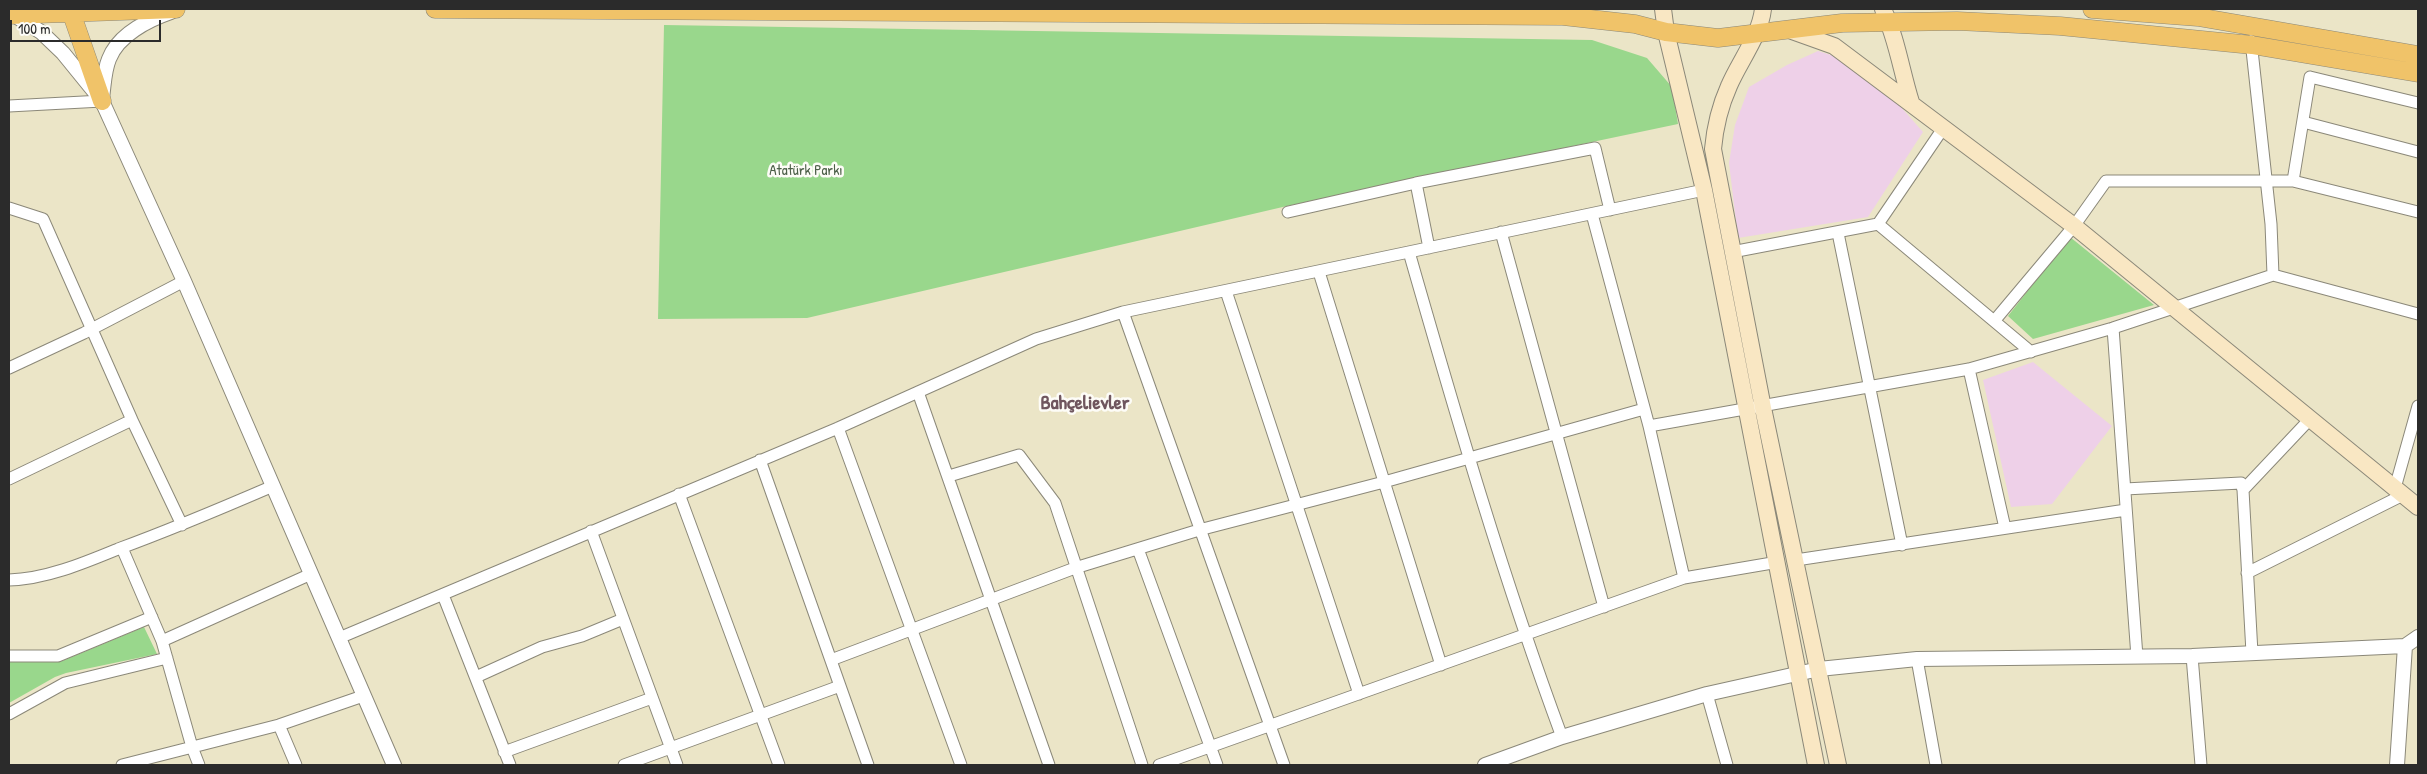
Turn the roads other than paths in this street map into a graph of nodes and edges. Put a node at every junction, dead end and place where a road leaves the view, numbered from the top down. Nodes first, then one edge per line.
1 (176, 9) edge
2 (181, 9) edge
3 (435, 9) edge
4 (1663, 9) edge
5 (1763, 9) edge
6 (2092, 9) edge
7 (701, 10) edge
8 (71, 11) edge
9 (2197, 13) edge
10 (11, 15) edge
11 (1886, 15) edge
12 (2251, 26) junction
13 (1792, 30) junction
14 (1666, 32) junction
15 (1754, 34) junction
16 (2201, 40) junction
17 (2252, 45) junction
18 (2418, 54) edge
19 (2418, 74) edge
20 (102, 101) junction
21 (1911, 102) junction
22 (2418, 103) edge
23 (9, 106) edge
24 (2303, 122) junction
25 (1944, 127) junction
26 (2418, 152) edge
27 (2266, 181) junction
28 (2293, 181) junction
29 (1416, 183) junction
30 (1704, 190) junction
31 (9, 208) edge
32 (1610, 210) junction
33 (1288, 212) dead end
34 (2418, 212) edge
35 (1592, 214) junction
36 (1878, 224) junction
37 (2074, 226) junction
38 (1501, 232) junction
39 (1838, 233) junction
40 (1429, 248) junction
41 (1410, 252) junction
42 (1732, 252) junction
43 (1319, 272) junction
44 (2273, 275) junction
45 (184, 281) junction
46 (1226, 290) junction
47 (2177, 308) junction
48 (1123, 312) junction
49 (2418, 314) edge
50 (1995, 320) junction
51 (92, 328) junction
52 (2113, 328) junction
53 (2031, 352) junction
54 (9, 368) edge
55 (1969, 370) junction
56 (1870, 388) junction
57 (918, 392) junction
58 (2418, 406) edge
59 (1763, 408) junction
60 (1644, 409) junction
61 (1745, 410) junction
62 (2310, 419) junction
63 (132, 420) junction
64 (1649, 426) junction
65 (838, 428) junction
66 (1555, 434) junction
67 (1468, 458) junction
68 (760, 460) junction
69 (949, 476) junction
70 (9, 479) edge
71 (1384, 482) junction
72 (273, 486) junction
73 (2125, 489) junction
74 (2243, 490) junction
75 (2399, 492) junction
76 (679, 494) junction
77 (1296, 504) junction
78 (2418, 507) edge
79 (2126, 510) junction
80 (182, 525) junction
81 (2005, 528) junction
82 (1199, 530) junction
83 (591, 531) junction
84 (1902, 545) junction
85 (122, 548) junction
86 (1138, 549) junction
87 (1796, 560) junction
88 (1778, 562) junction
89 (1075, 568) junction
90 (2247, 573) junction
91 (311, 574) junction
92 (1684, 578) junction
93 (9, 580) edge
94 (443, 595) junction
95 (992, 601) junction
96 (1604, 607) junction
97 (152, 617) junction
98 (623, 619) junction
99 (913, 631) junction
100 (1524, 635) junction
101 (2418, 637) edge
102 (338, 638) junction
103 (162, 641) junction
104 (2406, 646) junction
105 (2252, 653) junction
106 (9, 656) edge
107 (2192, 656) junction
108 (2138, 657) junction
109 (167, 658) junction
110 (1917, 659) junction
111 (831, 660) junction
112 (1441, 665) junction
113 (1819, 669) junction
114 (1798, 672) junction
115 (476, 676) junction
116 (840, 686) junction
117 (1358, 694) junction
118 (1707, 694) junction
119 (364, 696) junction
120 (652, 698) junction
121 (9, 714) edge
122 (761, 716) junction
123 (279, 725) junction
124 (1270, 726) junction
125 (1562, 737) junction
126 (1210, 747) junction
127 (192, 748) junction
128 (670, 748) junction
129 (504, 752) junction
130 (1508, 761) edge
131 (122, 765) edge
132 (199, 765) edge
133 (296, 765) edge
134 (394, 765) edge
135 (510, 765) edge
136 (624, 765) edge
137 (677, 765) edge
138 (779, 765) edge
139 (868, 765) edge
140 (961, 765) edge
141 (1049, 765) edge
142 (1142, 765) edge
143 (1159, 765) edge
144 (1217, 765) edge
145 (1284, 765) edge
146 (1484, 765) edge
147 (1727, 765) edge
148 (1816, 765) edge
149 (1838, 765) edge
150 (1936, 765) edge
151 (2200, 765) edge
152 (2397, 765) edge

1 - 8 main road
2 - 20 street
3 - 7 main road
4 - 14 main road
5 - 15 main road
6 - 9 main road
7 - 14 main road
8 - 10 main road
8 - 20 main road
9 - 12 main road
9 - 16 street
10 - 20 street
11 - 13 main road
11 - 16 main road
11 - 21 main road
12 - 17 street
12 - 18 main road
13 - 15 main road
13 - 21 main road
14 - 15 main road
14 - 30 main road
15 - 42 main road
16 - 17 main road
17 - 19 main road
17 - 27 street
20 - 23 street
20 - 45 street
21 - 25 main road
22 - 24 street
24 - 26 street
24 - 28 street
25 - 36 street
25 - 37 main road
27 - 28 street
27 - 37 street
27 - 44 street
28 - 34 street
29 - 32 street
29 - 33 street
29 - 40 street
30 - 32 street
30 - 61 main road
31 - 51 street
32 - 35 street
35 - 38 street
35 - 60 street
36 - 39 street
36 - 50 street
37 - 47 main road
37 - 50 street
38 - 40 street
38 - 66 street
39 - 42 street
39 - 56 street
40 - 41 street
41 - 43 street
41 - 67 street
42 - 59 main road
43 - 46 street
43 - 71 street
44 - 47 street
44 - 49 street
45 - 51 street
45 - 72 street
46 - 48 street
46 - 77 street
47 - 52 street
47 - 62 main road
48 - 57 street
48 - 82 street
50 - 53 street
51 - 54 street
51 - 63 street
52 - 53 street
52 - 73 street
53 - 55 street
55 - 56 street
55 - 81 street
56 - 59 street
56 - 84 street
57 - 65 street
57 - 69 street
58 - 75 street
59 - 61 street
59 - 87 main road
60 - 64 street
60 - 66 street
61 - 64 street
61 - 88 main road
62 - 74 street
62 - 75 main road
63 - 70 street
63 - 80 street
64 - 92 street
65 - 68 street
65 - 99 street
66 - 67 street
66 - 96 street
67 - 71 street
67 - 100 street
68 - 76 street
68 - 111 street
69 - 89 street
69 - 95 street
71 - 77 street
71 - 112 street
72 - 80 street
72 - 91 street
73 - 74 street
73 - 79 street
74 - 90 street
75 - 78 main road
75 - 90 street
76 - 83 street
76 - 122 street
77 - 82 street
77 - 117 street
79 - 81 street
79 - 108 street
80 - 85 street
81 - 84 street
82 - 86 street
82 - 124 street
83 - 94 street
83 - 98 street
84 - 87 street
85 - 93 street
85 - 97 street
86 - 89 street
86 - 126 street
87 - 113 main road
88 - 92 street
88 - 114 main road
89 - 95 street
89 - 142 street
90 - 105 street
91 - 102 street
91 - 103 street
92 - 96 street
94 - 102 street
94 - 115 street
95 - 99 street
95 - 141 street
96 - 100 street
97 - 103 street
97 - 106 street
98 - 115 street
98 - 120 street
99 - 111 street
99 - 140 street
100 - 112 street
100 - 125 street
101 - 104 street
102 - 119 street
103 - 109 street
104 - 105 street
104 - 152 street
105 - 107 street
107 - 108 street
107 - 151 street
108 - 110 street
109 - 121 street
109 - 127 street
110 - 113 street
110 - 150 street
111 - 116 street
112 - 117 street
113 - 114 street
113 - 149 main road
114 - 118 street
114 - 148 main road
115 - 129 street
116 - 122 street
116 - 139 street
117 - 124 street
118 - 125 street
118 - 147 street
119 - 123 street
119 - 134 street
120 - 128 street
120 - 129 street
122 - 128 street
122 - 138 street
123 - 127 street
123 - 133 street
124 - 126 street
124 - 145 street
125 - 130 street
126 - 143 street
126 - 144 street
127 - 131 street
127 - 132 street
128 - 136 street
128 - 137 street
129 - 135 street
130 - 146 street

